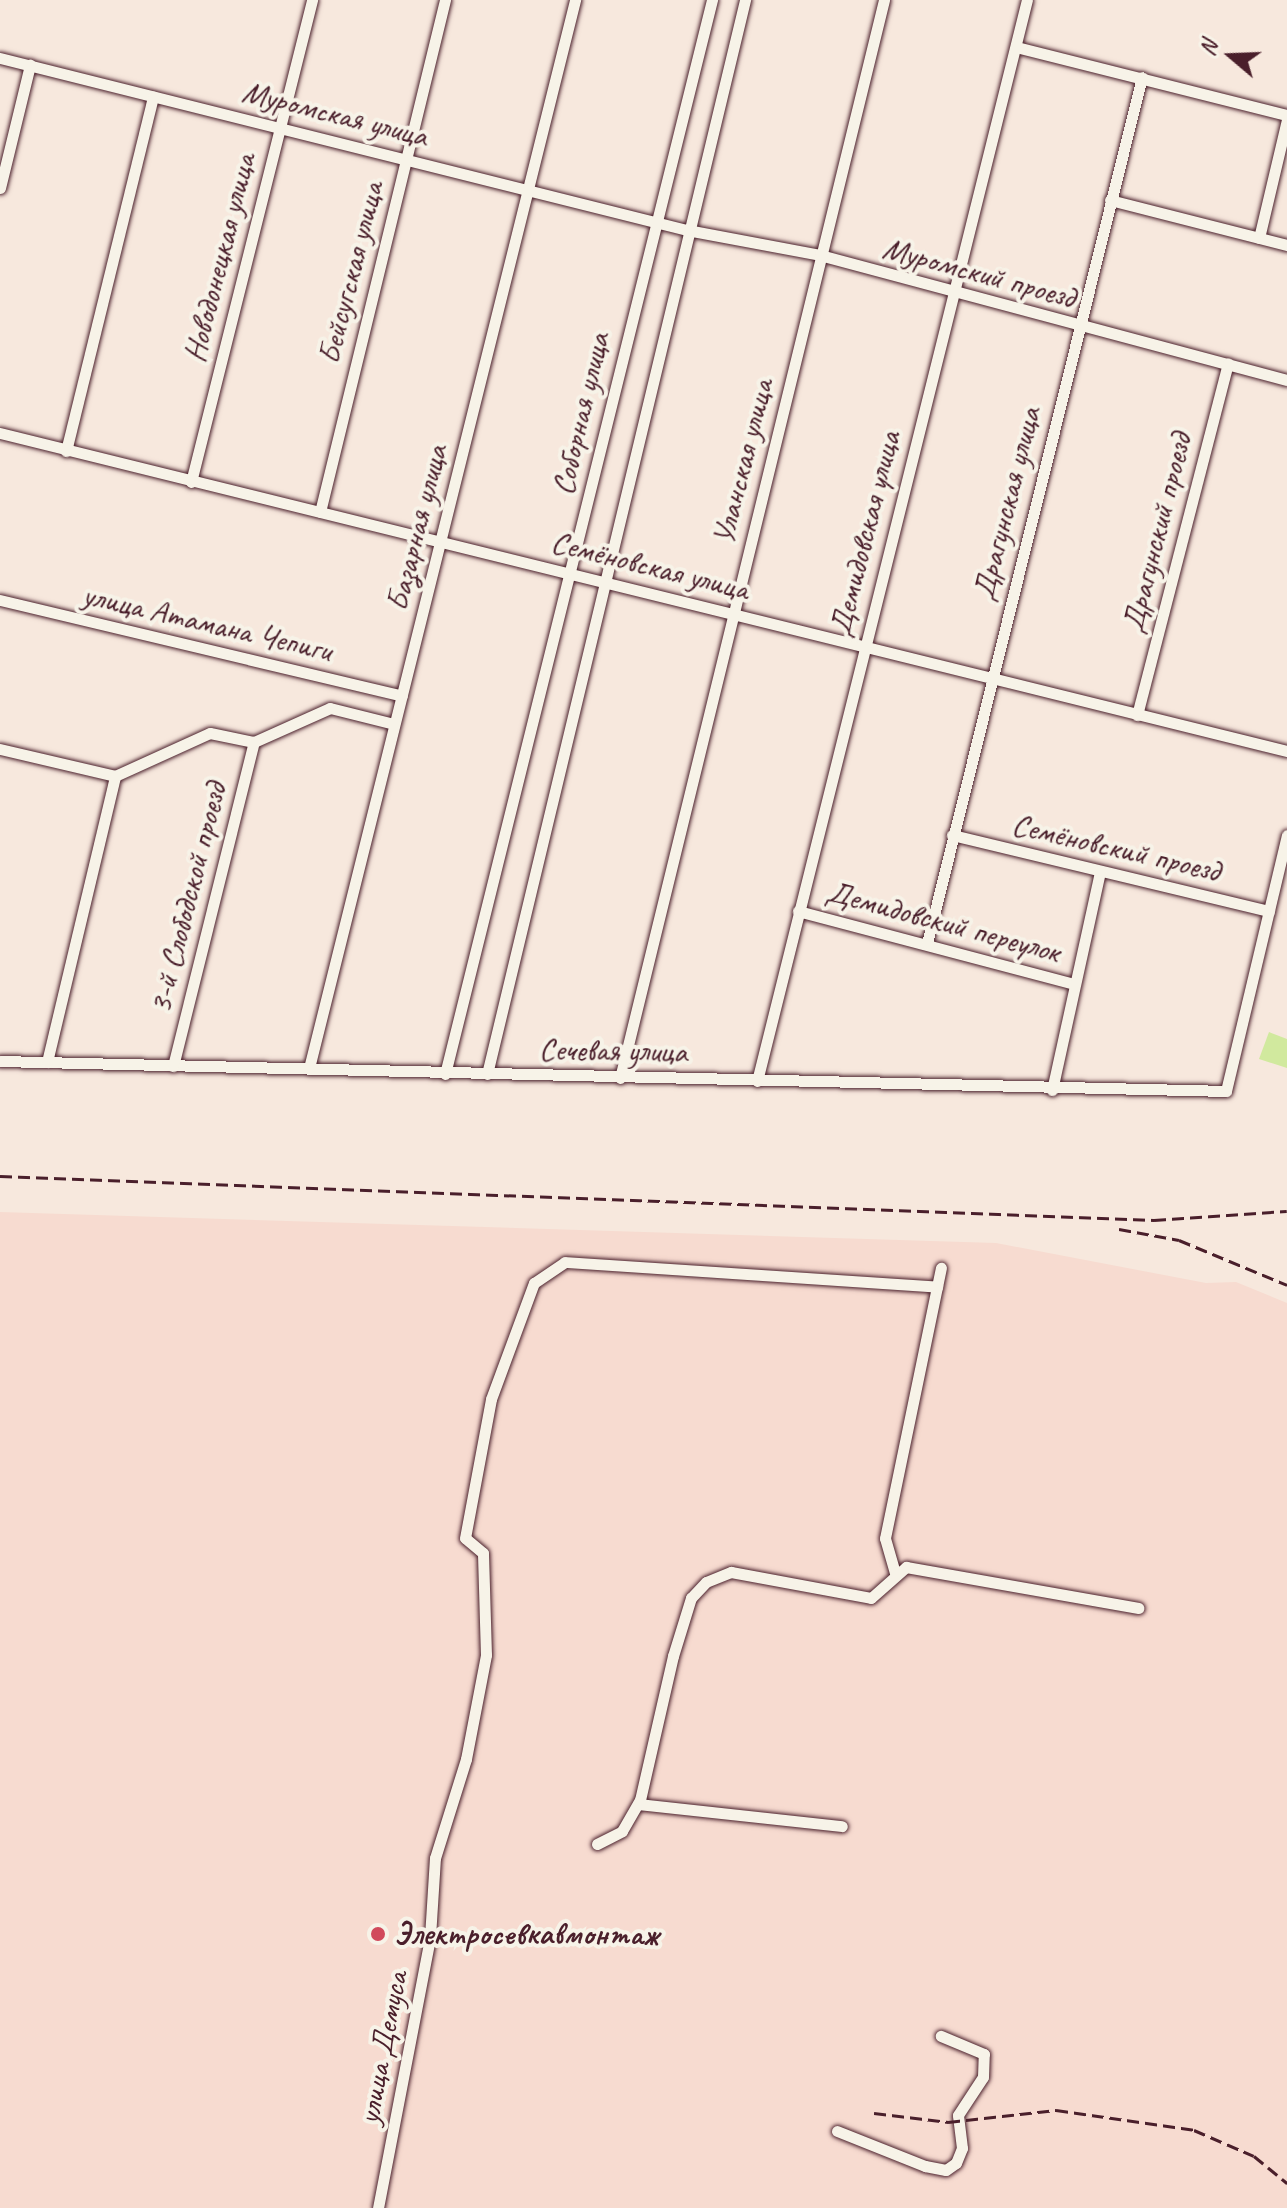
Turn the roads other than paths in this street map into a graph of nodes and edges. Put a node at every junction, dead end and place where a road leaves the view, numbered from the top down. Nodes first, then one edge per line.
1 (312, 0) edge
2 (445, 0) edge
3 (575, 0) edge
4 (712, 0) edge
5 (745, 0) edge
6 (884, 0) edge
7 (1027, 0) edge
8 (1016, 47) junction
9 (0, 58) edge
10 (30, 65) junction
11 (1142, 77) junction
12 (153, 97) junction
13 (1287, 117) edge
14 (281, 128) junction
15 (407, 159) junction
16 (0, 188) edge
17 (528, 188) junction
18 (1110, 200) junction
19 (657, 222) junction
20 (687, 230) junction
21 (1259, 238) junction
22 (1287, 245) edge
23 (820, 255) junction
24 (952, 294) junction
25 (1077, 327) junction
26 (1228, 364) junction
27 (1287, 380) edge
28 (0, 433) edge
29 (66, 451) junction
30 (191, 482) junction
31 (320, 512) junction
32 (441, 540) junction
33 (571, 574) junction
34 (602, 582) junction
35 (0, 600) edge
36 (733, 613) junction
37 (864, 647) junction
38 (991, 678) junction
39 (402, 696) junction
40 (1137, 715) junction
41 (394, 724) junction
42 (254, 742) junction
43 (0, 749) edge
44 (1287, 751) edge
45 (115, 776) junction
46 (952, 835) junction
47 (1287, 835) edge
48 (1100, 871) junction
49 (798, 911) junction
50 (1269, 911) junction
51 (927, 943) junction
52 (1075, 984) junction
53 (0, 1061) edge
54 (47, 1062) junction
55 (173, 1066) junction
56 (309, 1068) junction
57 (445, 1074) junction
58 (487, 1074) junction
59 (620, 1078) junction
60 (757, 1081) junction
61 (1052, 1090) junction
62 (941, 1268) dead end
63 (937, 1287) junction
64 (895, 1573) junction
65 (1138, 1608) dead end
66 (638, 1804) junction
67 (842, 1826) dead end
68 (597, 1844) dead end
69 (941, 2036) dead end
70 (837, 2131) dead end
71 (378, 2208) edge

1 - 14 street, Новодонецкая улица
2 - 15 street, Бейсугская улица
3 - 17 street, Базарная улица
4 - 19 street, Соборная улица
5 - 20 street
6 - 23 street, Уланская улица
7 - 8 street, Демидовская улица
8 - 11 street
8 - 24 street, Демидовская улица
9 - 10 street, Муромская улица
10 - 12 street, Муромская улица
10 - 16 street
11 - 13 street
11 - 18 street, Драгунская улица
12 - 14 street, Муромская улица
12 - 29 street
13 - 21 street
14 - 15 street, Муромская улица
14 - 30 street, Новодонецкая улица
15 - 17 street, Муромская улица
15 - 31 street, Бейсугская улица
17 - 19 street, Муромская улица
17 - 32 street, Базарная улица
18 - 21 street
18 - 25 street, Драгунская улица
19 - 20 street, Муромский проезд
19 - 33 street, Соборная улица
20 - 23 street, Муромский проезд
20 - 34 street
21 - 22 street
23 - 24 street, Муромский проезд
23 - 36 street, Уланская улица
24 - 25 street, Муромский проезд
24 - 37 street, Демидовская улица
25 - 26 street, Муромский проезд
25 - 38 street, Драгунская улица
26 - 27 street, Муромский проезд
26 - 40 street, Драгунский проезд
28 - 29 street, Семёновская улица
29 - 30 street, Семёновская улица
30 - 31 street, Семёновская улица
31 - 32 street, Семёновская улица
32 - 33 street, Семёновская улица
32 - 39 street, Базарная улица
33 - 34 street, Семёновская улица
33 - 57 street, Соборная улица
34 - 36 street, Семёновская улица
34 - 58 street
35 - 39 street, улица Атамана Чепиги
36 - 37 street, Семёновская улица
36 - 59 street, Уланская улица
37 - 38 street, Семёновская улица
37 - 49 street, Демидовская улица
38 - 40 street, Семёновская улица
38 - 46 street, Драгунская улица
39 - 41 street, Базарная улица
40 - 44 street, Семёновская улица
41 - 42 street
41 - 56 street, Базарная улица
42 - 45 street
42 - 55 street, 3-й Слободской проезд
43 - 45 street
45 - 54 street
46 - 48 street, Семёновский проезд
46 - 51 street, Драгунская улица
47 - 50 street
48 - 50 street, Семёновский проезд
48 - 52 street
49 - 51 street, Демидовский переулок
49 - 60 street, Демидовская улица
50 - 61 street, Сечевая улица
51 - 52 street, Демидовский переулок
52 - 61 street
53 - 54 street, Сечевая улица
54 - 55 street, Сечевая улица
55 - 56 street, Сечевая улица
56 - 57 street, Сечевая улица
57 - 58 street, Сечевая улица
58 - 59 street, Сечевая улица
59 - 60 street, Сечевая улица
60 - 61 street, Сечевая улица
62 - 63 street
63 - 64 street
63 - 71 street, улица Демуса
64 - 65 street
64 - 66 street
66 - 67 street
66 - 68 street
69 - 70 street

